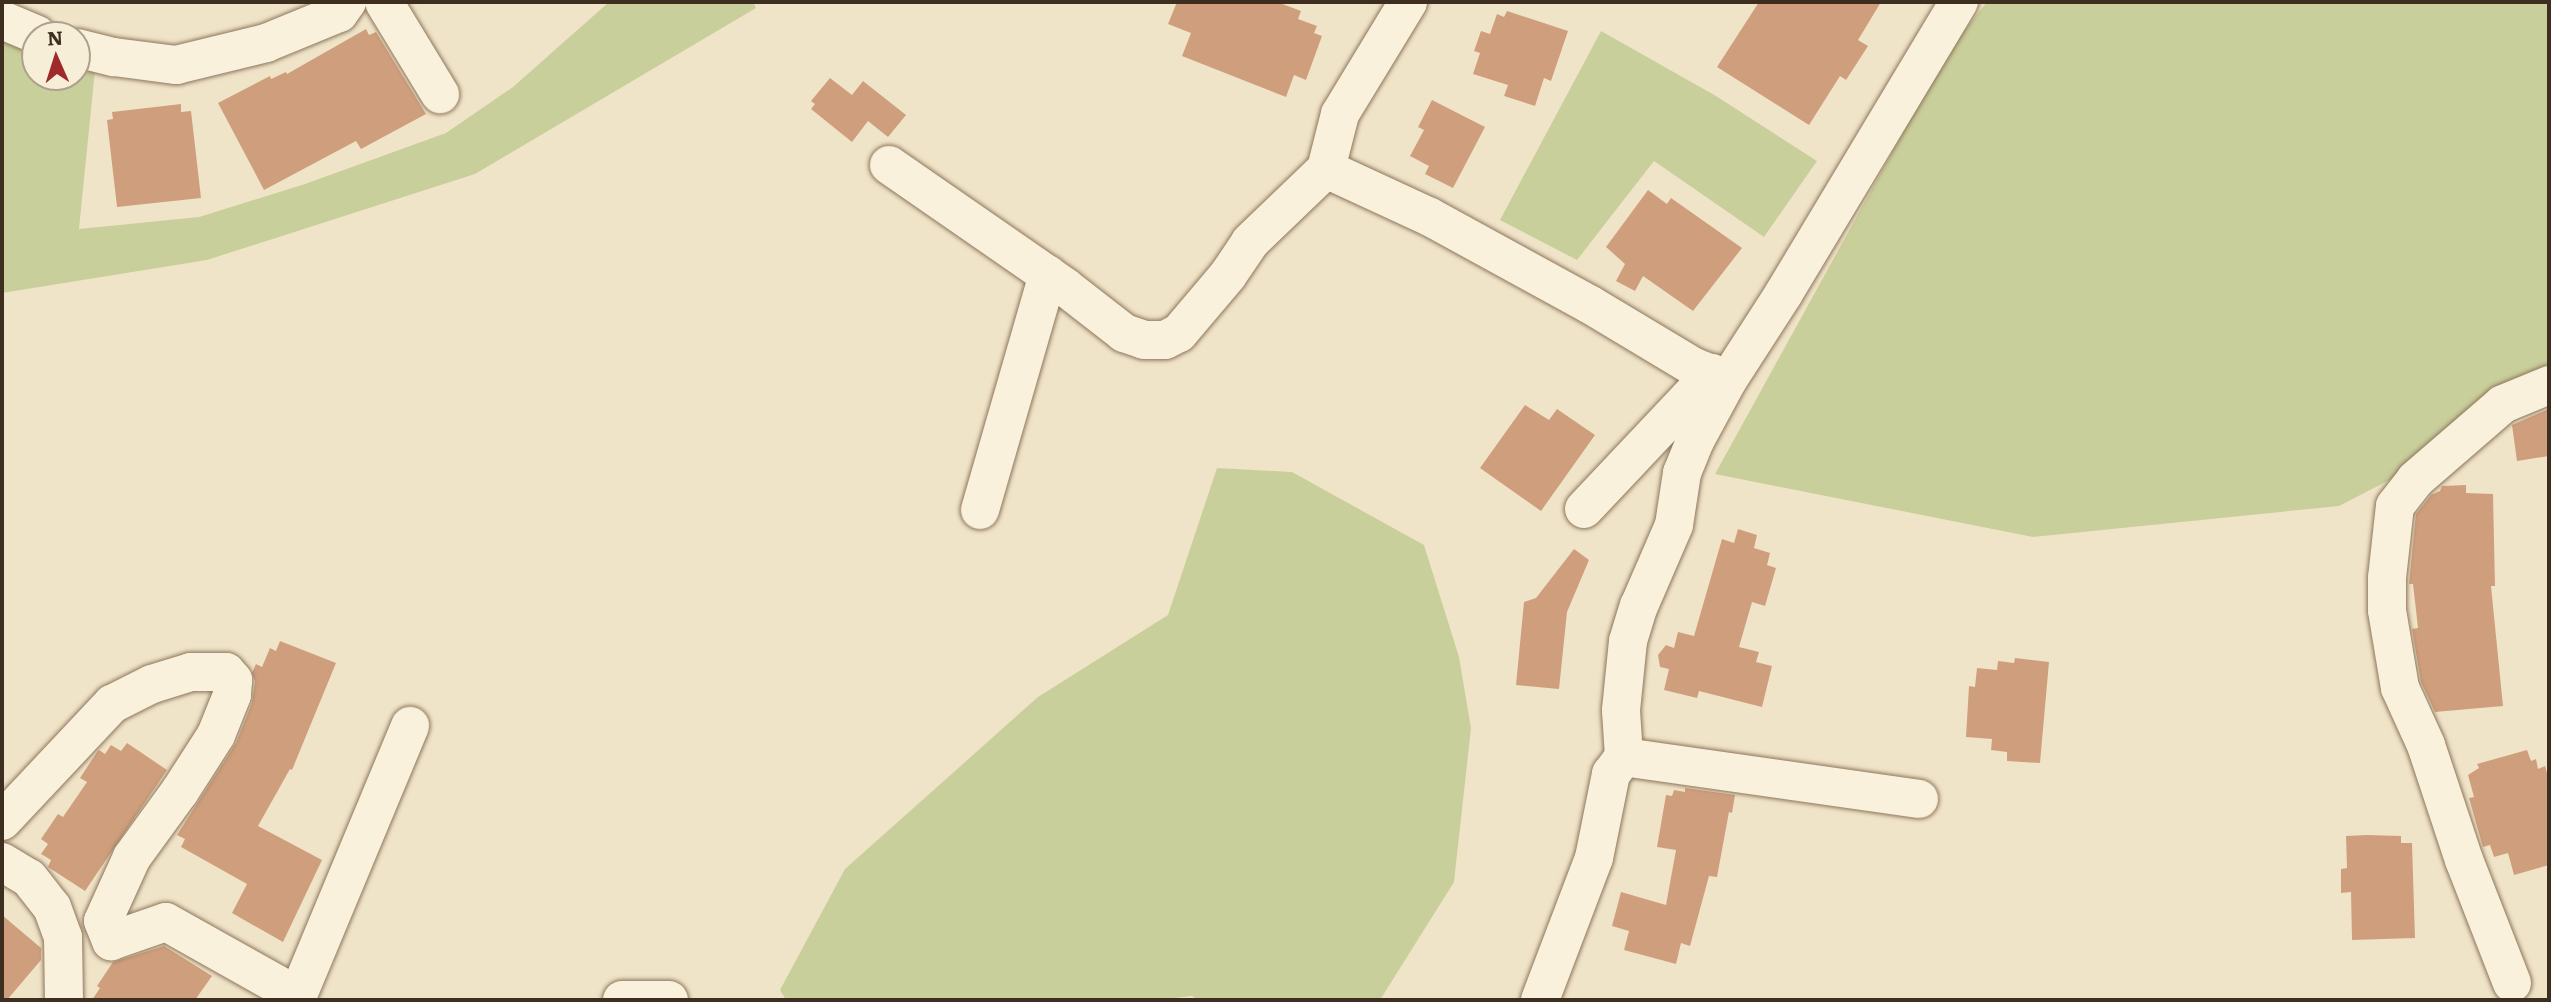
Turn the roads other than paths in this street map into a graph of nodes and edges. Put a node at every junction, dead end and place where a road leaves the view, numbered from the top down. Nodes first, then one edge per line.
1 (347, 2) edge
2 (384, 2) edge
3 (1408, 2) edge
4 (1959, 2) edge
5 (2, 19) edge
6 (21, 28) edge
7 (91, 51) edge
8 (440, 94) dead end
9 (889, 166) dead end
10 (1326, 169) junction
11 (1048, 275) junction
12 (1720, 377) junction
13 (2549, 385) edge
14 (1584, 509) dead end
15 (980, 510) dead end
16 (410, 726) dead end
17 (1624, 757) junction
18 (1919, 799) dead end
19 (2, 821) edge
20 (2, 862) edge
21 (2512, 983) dead end
22 (297, 998) edge
23 (64, 1000) edge
24 (622, 1000) edge
25 (669, 1000) edge
26 (1540, 1000) edge

1 - 7 street
2 - 8 street
3 - 10 street
4 - 12 street
5 - 6 street
9 - 11 street
10 - 11 street
10 - 12 street
11 - 15 street
12 - 14 street
12 - 17 street
13 - 21 street
16 - 22 street
17 - 18 street
17 - 26 street
19 - 22 street
20 - 23 street
24 - 25 street

